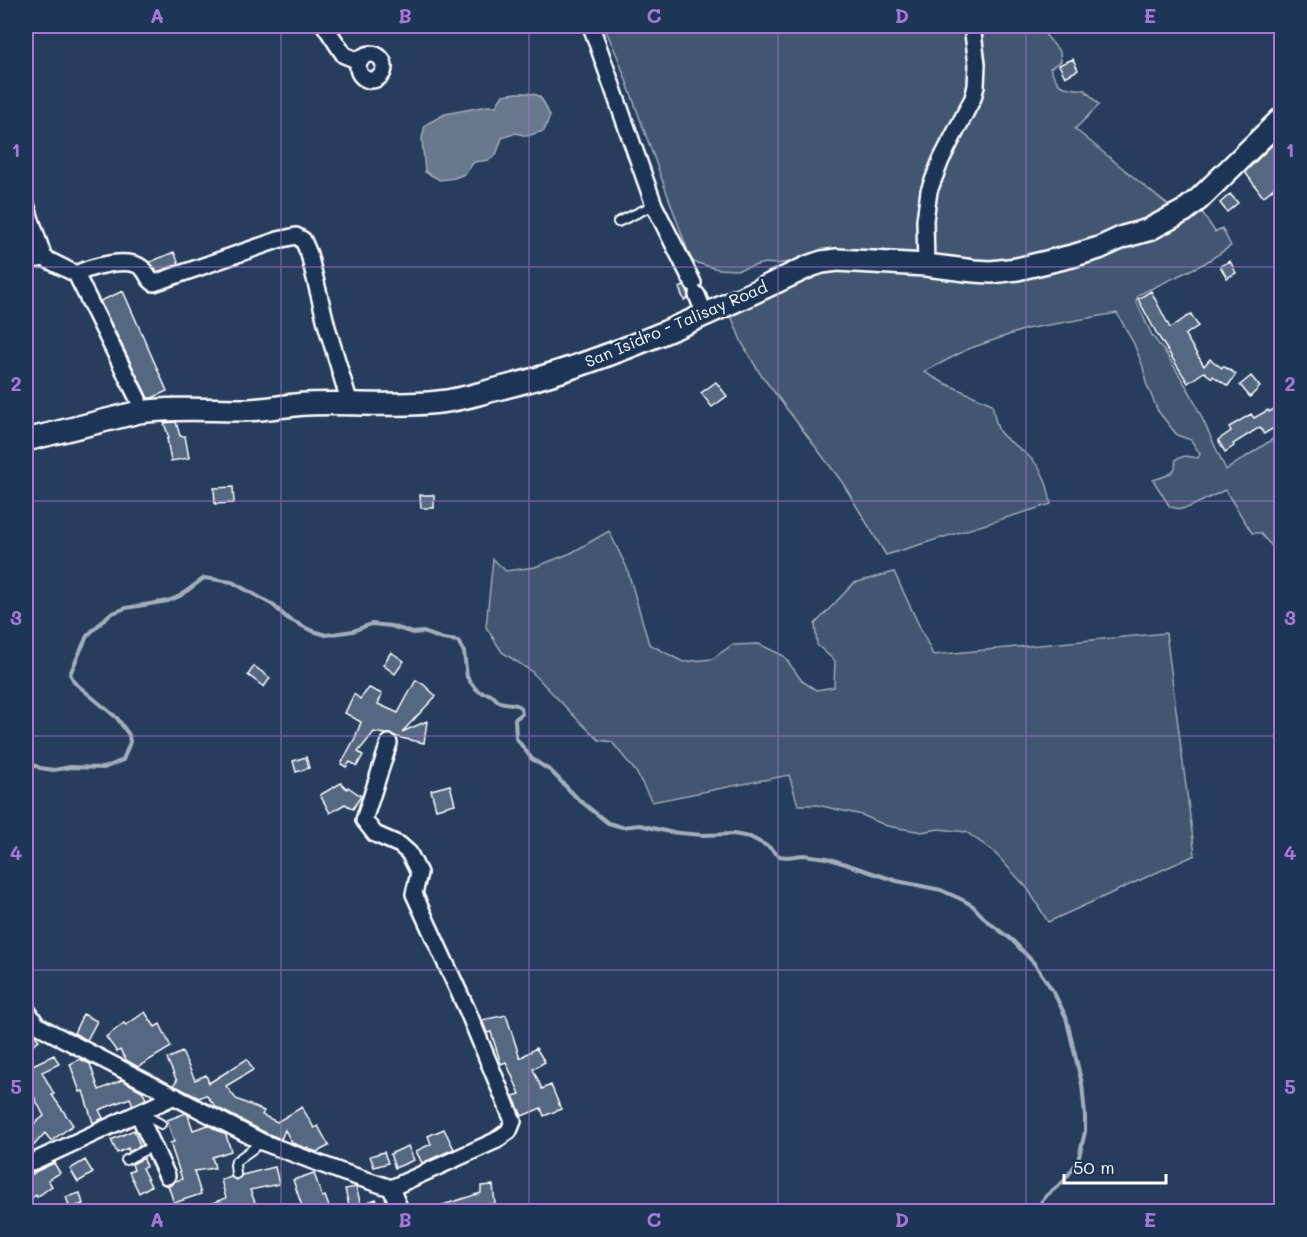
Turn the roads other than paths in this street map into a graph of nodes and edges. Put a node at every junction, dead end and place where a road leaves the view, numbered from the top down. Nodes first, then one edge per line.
1 (325, 26) edge
2 (591, 26) edge
3 (972, 26) edge
4 (359, 61) dead end
5 (1281, 118) edge
6 (654, 204) junction
7 (26, 205) edge
8 (618, 222) dead end
9 (44, 258) junction
10 (26, 261) edge
11 (926, 265) junction
12 (76, 274) junction
13 (705, 315) junction
14 (138, 399) dead end
15 (350, 404) junction
16 (26, 440) edge
17 (388, 743) dead end
18 (26, 1010) edge
19 (175, 1096) junction
20 (139, 1115) junction
21 (162, 1124) dead end
22 (262, 1142) junction
23 (153, 1146) junction
24 (126, 1160) dead end
25 (26, 1166) edge
26 (236, 1174) dead end
27 (167, 1176) dead end
28 (391, 1188) junction
29 (401, 1212) edge

1 - 4 street
2 - 6 street
3 - 11 street
5 - 11 street, San Isidro - Talisay Road
6 - 8 lane
6 - 13 street
7 - 9 street
9 - 10 street
9 - 12 street
11 - 13 street, San Isidro - Talisay Road
12 - 14 street
12 - 15 street
13 - 15 street, San Isidro - Talisay Road
15 - 16 street, San Isidro - Talisay Road
17 - 28 street
18 - 19 street
19 - 20 street
19 - 22 street
20 - 21 lane
20 - 23 street
20 - 25 street
22 - 26 lane
22 - 28 street
23 - 24 lane
23 - 27 street
28 - 29 street

